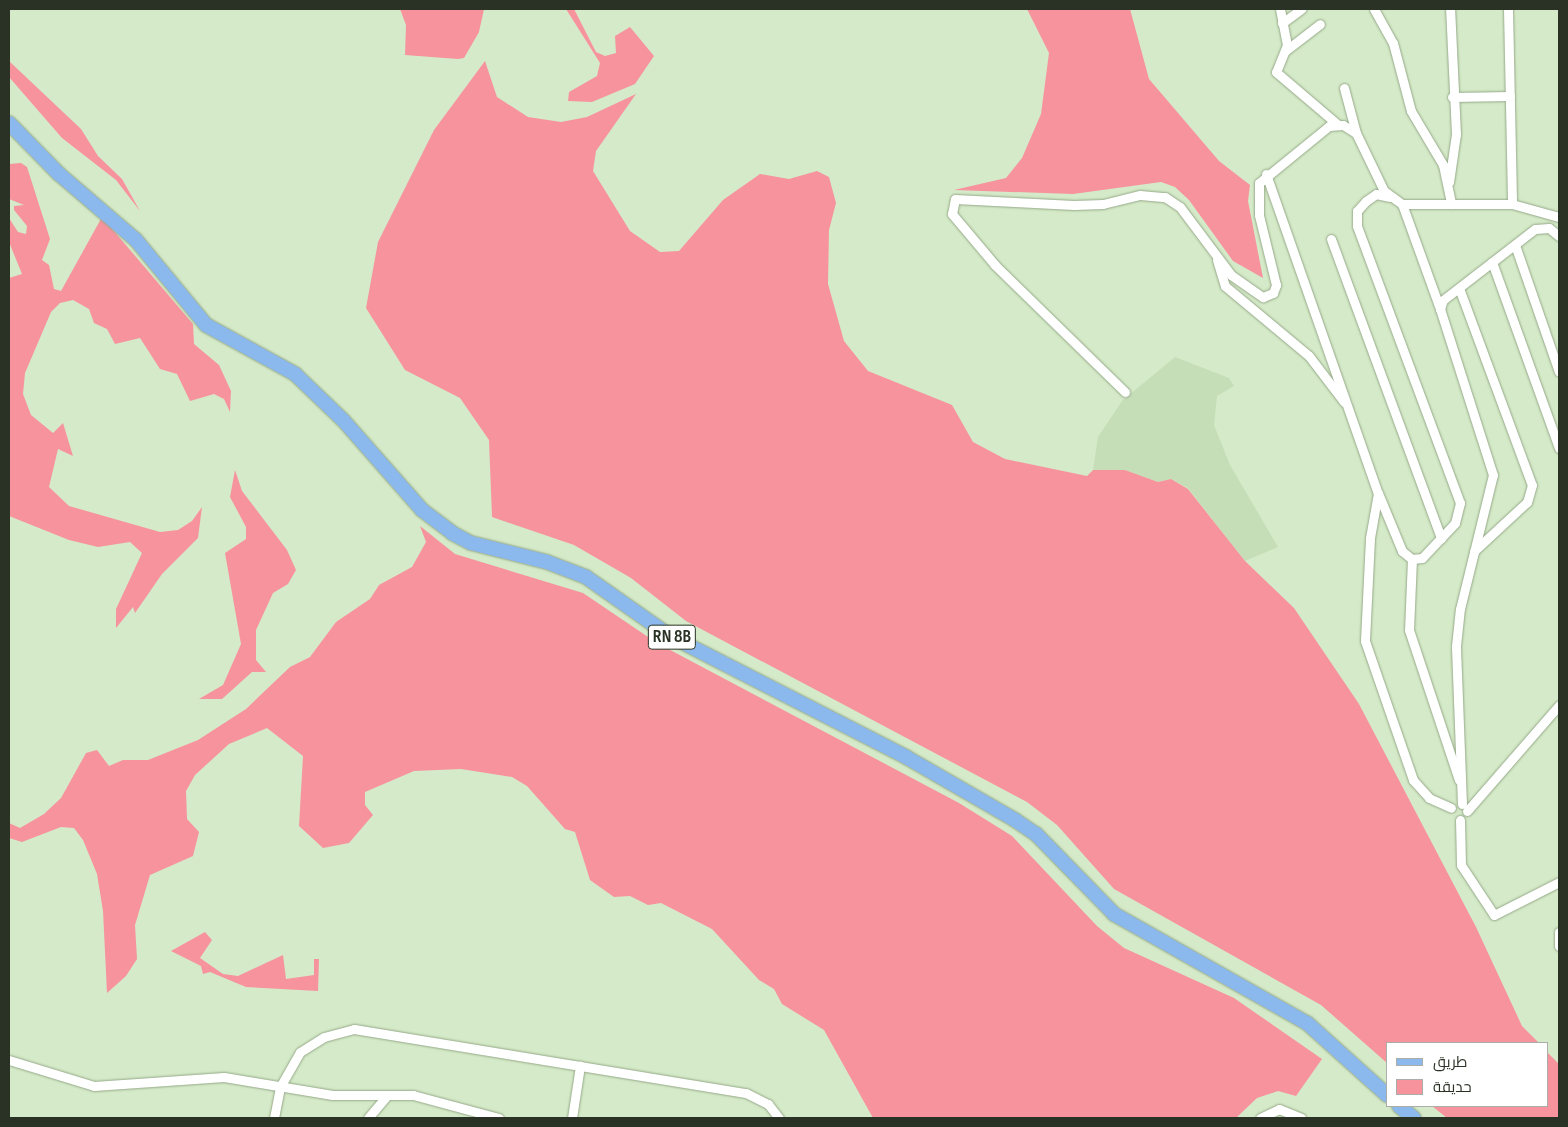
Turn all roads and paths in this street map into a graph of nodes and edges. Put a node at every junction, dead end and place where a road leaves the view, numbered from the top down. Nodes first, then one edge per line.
1 (1280, 9) edge
2 (1301, 9) edge
3 (1374, 9) edge
4 (1450, 9) edge
5 (1508, 9) edge
6 (1282, 23) junction
7 (1320, 24) dead end
8 (1285, 52) junction
9 (1344, 88) dead end
10 (1510, 96) junction
11 (1452, 97) junction
12 (9, 123) edge
13 (1337, 124) junction
14 (1356, 134) junction
15 (1266, 174) junction
16 (1448, 185) junction
17 (1389, 197) junction
18 (1402, 204) junction
19 (1451, 204) junction
20 (1512, 204) junction
21 (1559, 217) edge
22 (1559, 236) edge
23 (1331, 239) dead end
24 (1515, 245) junction
25 (1216, 258) junction
26 (1492, 262) junction
27 (1459, 288) junction
28 (1440, 309) junction
29 (1559, 372) edge
30 (1125, 392) dead end
31 (1348, 406) junction
32 (1559, 448) edge
33 (1378, 493) junction
34 (1441, 538) junction
35 (1474, 551) junction
36 (1412, 559) junction
37 (1559, 705) edge
38 (1459, 780) junction
39 (1464, 807) junction
40 (1451, 808) junction
41 (1460, 820) junction
42 (1559, 882) edge
43 (1559, 932) edge
44 (1559, 946) edge
45 (9, 1060) edge
46 (580, 1066) junction
47 (280, 1087) junction
48 (1386, 1094) edge
49 (387, 1095) junction
50 (1400, 1107) edge
51 (274, 1118) edge
52 (368, 1118) edge
53 (499, 1118) edge
54 (572, 1118) edge
55 (779, 1118) edge
56 (1260, 1118) edge
57 (1301, 1118) edge
58 (1414, 1118) edge

1 - 6 street
2 - 6 street
3 - 16 street
4 - 11 street
5 - 10 street
6 - 8 street
7 - 8 street
8 - 13 street
9 - 14 street
10 - 11 street
10 - 20 street
11 - 16 street
12 - 48 main road, RN 8B
13 - 14 street
13 - 15 street
14 - 17 street
15 - 25 street
15 - 31 street
16 - 19 street
17 - 18 street
17 - 34 street
18 - 19 street
18 - 28 street
19 - 20 street
20 - 21 street
22 - 24 street
23 - 34 street
24 - 26 street
24 - 29 street
25 - 30 street
25 - 31 street
26 - 27 street
26 - 32 street
27 - 28 street
27 - 35 street
28 - 35 street
31 - 33 street
33 - 36 street
33 - 40 street
34 - 36 street
35 - 38 street
36 - 38 street
37 - 39 street
38 - 39 street
39 - 40 street
39 - 41 street
40 - 41 street
41 - 42 street
43 - 44 street
45 - 47 street
46 - 47 street
46 - 54 street
46 - 55 street
47 - 49 street
47 - 51 street
49 - 52 street
49 - 53 street
50 - 58 main road
56 - 57 street

